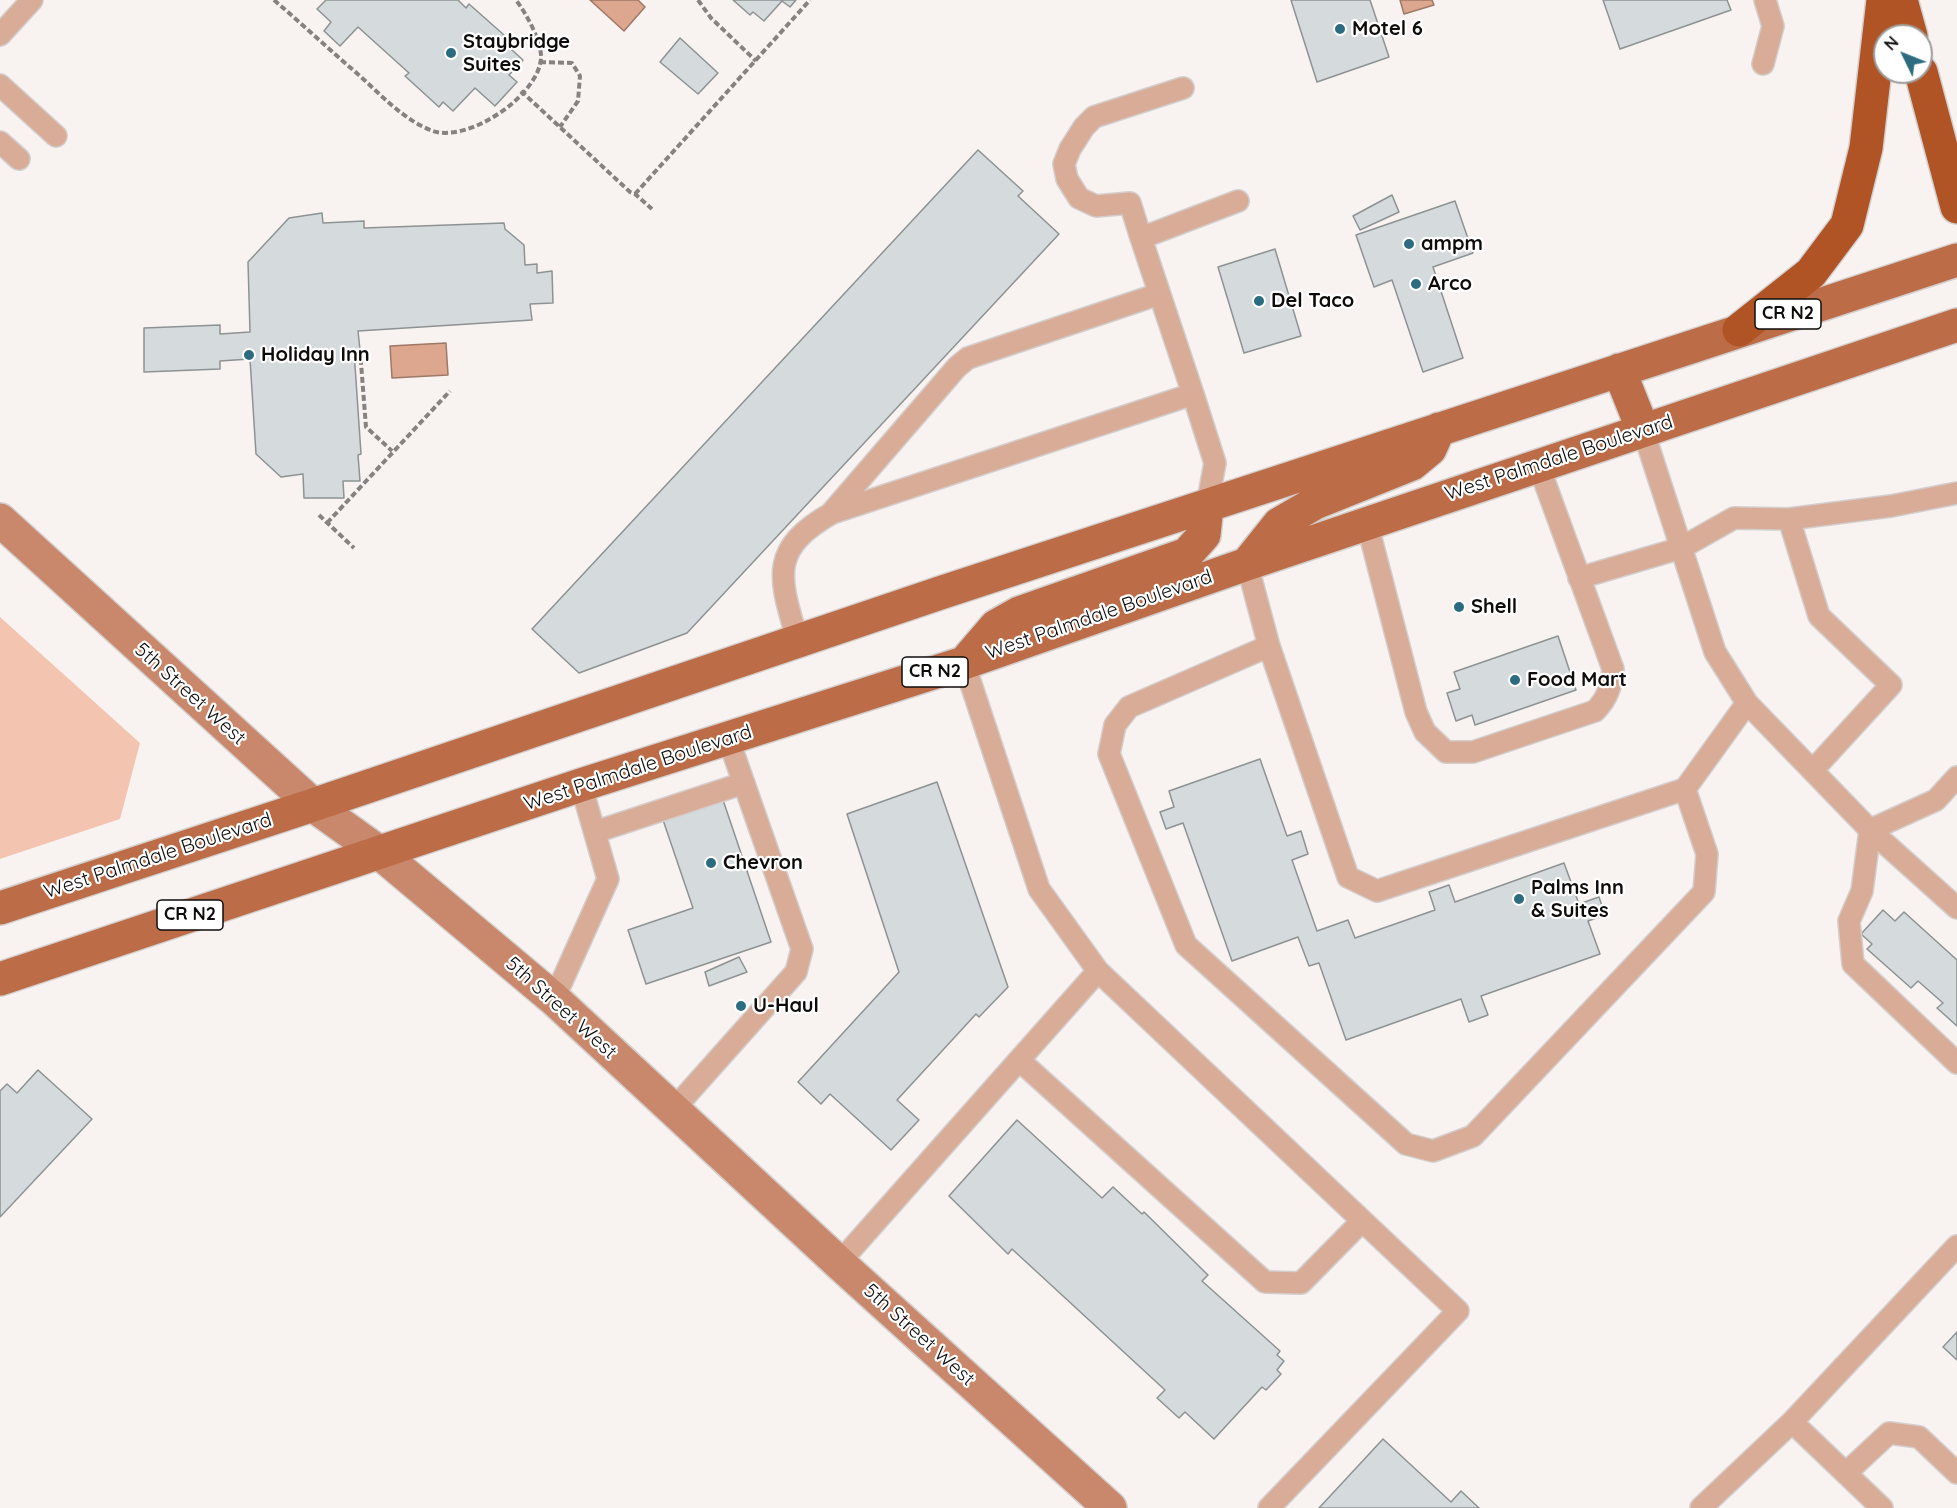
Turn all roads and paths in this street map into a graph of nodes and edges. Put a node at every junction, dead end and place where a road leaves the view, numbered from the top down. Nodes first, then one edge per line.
1 (32, 0) edge
2 (274, 0) edge
3 (516, 0) edge
4 (698, 0) edge
5 (810, 0) edge
6 (1765, 0) edge
7 (1883, 0) edge
8 (1901, 0) edge
9 (1908, 24) edge
10 (0, 35) edge
11 (756, 61) junction
12 (540, 62) junction
13 (1763, 64) dead end
14 (1924, 84) edge
15 (0, 85) edge
16 (1183, 88) dead end
17 (522, 91) junction
18 (560, 127) junction
19 (56, 136) dead end
20 (0, 142) edge
21 (19, 159) dead end
22 (635, 194) junction
23 (1238, 201) dead end
24 (1957, 207) edge
25 (652, 209) dead end
26 (1141, 238) junction
27 (1957, 260) edge
28 (1159, 294) junction
29 (1957, 325) edge
30 (1739, 330) junction
31 (360, 350) dead end
32 (1619, 370) junction
33 (450, 391) dead end
34 (1193, 394) junction
35 (1439, 429) junction
36 (1643, 430) junction
37 (392, 451) junction
38 (1538, 464) junction
39 (1957, 493) edge
40 (1207, 506) junction
41 (832, 513) junction
42 (319, 515) dead end
43 (1789, 519) junction
44 (0, 520) edge
45 (327, 523) junction
46 (1367, 523) junction
47 (354, 548) dead end
48 (1681, 548) junction
49 (1247, 564) junction
50 (1579, 578) junction
51 (798, 642) junction
52 (1269, 646) junction
53 (964, 663) junction
54 (1747, 703) junction
55 (729, 738) junction
56 (1813, 770) junction
57 (1957, 778) edge
58 (744, 783) junction
59 (581, 785) junction
60 (1685, 789) junction
61 (313, 806) junction
62 (1870, 830) junction
63 (595, 832) junction
64 (380, 853) junction
65 (0, 908) edge
66 (1957, 908) edge
67 (1098, 971) junction
68 (0, 979) edge
69 (554, 999) junction
70 (1019, 1060) junction
71 (1957, 1063) edge
72 (673, 1110) junction
73 (1362, 1221) junction
74 (1957, 1246) edge
75 (839, 1263) junction
76 (1791, 1422) junction
77 (1846, 1473) junction
78 (1957, 1473) edge
79 (1110, 1508) edge
80 (1269, 1508) edge
81 (1701, 1508) edge
82 (1882, 1508) edge

1 - 10 lane
2 - 17 path
3 - 12 path
4 - 11 path
5 - 11 path
6 - 13 lane
7 - 30 highway
8 - 9 highway
11 - 22 path
12 - 17 path
12 - 18 path
14 - 24 highway
15 - 19 lane
16 - 26 lane
17 - 18 path
18 - 22 path
20 - 21 lane
22 - 25 path
23 - 26 lane
26 - 28 lane
27 - 30 main road, West Palmdale Boulevard / CR N2
28 - 34 lane
28 - 41 lane
29 - 36 main road, West Palmdale Boulevard / CR N2
30 - 32 main road, West Palmdale Boulevard / CR N2
31 - 37 path
32 - 35 main road, West Palmdale Boulevard / CR N2
32 - 36 main road
33 - 37 path
34 - 40 lane
34 - 41 lane
35 - 40 main road, West Palmdale Boulevard / CR N2
35 - 49 main road
36 - 38 main road, West Palmdale Boulevard / CR N2
36 - 48 lane
37 - 45 path
38 - 46 main road, West Palmdale Boulevard / CR N2
38 - 50 lane
39 - 43 lane
40 - 51 main road, West Palmdale Boulevard / CR N2
40 - 53 main road
41 - 51 lane
42 - 45 path
43 - 48 lane
43 - 56 lane
44 - 61 street, 5th Street West
45 - 47 path
46 - 49 main road, West Palmdale Boulevard / CR N2
46 - 50 lane
48 - 50 lane
48 - 54 lane
49 - 52 lane
49 - 53 main road, West Palmdale Boulevard / CR N2
51 - 61 main road, West Palmdale Boulevard / CR N2
52 - 60 lane
52 - 60 lane
53 - 55 main road, West Palmdale Boulevard / CR N2
53 - 67 lane
54 - 56 lane
54 - 60 lane
55 - 58 lane
55 - 59 main road, West Palmdale Boulevard / CR N2
56 - 62 lane
57 - 62 lane
58 - 63 lane
58 - 72 lane
59 - 63 lane
59 - 64 main road, West Palmdale Boulevard / CR N2
61 - 64 street, 5th Street West
61 - 65 main road, West Palmdale Boulevard / CR N2
62 - 66 lane
62 - 71 lane
63 - 69 lane
64 - 68 main road, West Palmdale Boulevard / CR N2
64 - 69 street, 5th Street West
67 - 70 lane
67 - 73 lane
69 - 72 street, 5th Street West
70 - 73 lane
70 - 75 lane
72 - 75 street, 5th Street West
73 - 80 lane
74 - 76 lane
75 - 79 street, 5th Street West
76 - 77 lane
76 - 81 lane
77 - 78 lane
77 - 82 lane

